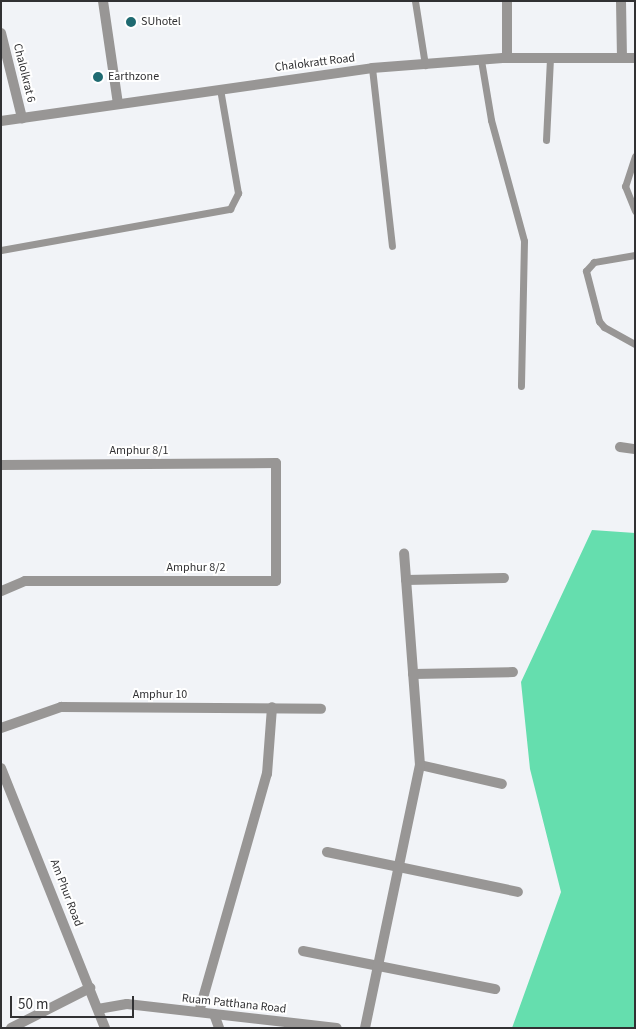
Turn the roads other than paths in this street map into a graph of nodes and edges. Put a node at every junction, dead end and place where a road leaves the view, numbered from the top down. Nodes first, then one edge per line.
1 (103, 1) edge
2 (415, 1) edge
3 (507, 1) edge
4 (620, 1) edge
5 (1, 33) edge
6 (550, 57) junction
7 (507, 58) junction
8 (622, 58) junction
9 (635, 58) edge
10 (481, 60) junction
11 (425, 65) junction
12 (372, 68) junction
13 (220, 89) junction
14 (118, 104) junction
15 (22, 118) junction
16 (1, 121) edge
17 (546, 140) dead end
18 (635, 156) edge
19 (635, 211) edge
20 (392, 246) dead end
21 (1, 250) edge
22 (635, 255) edge
23 (635, 344) edge
24 (521, 386) dead end
25 (620, 447) dead end
26 (635, 449) edge
27 (276, 463) joint
28 (1, 464) edge
29 (404, 554) dead end
30 (504, 578) dead end
31 (406, 580) junction
32 (1, 591) edge
33 (513, 672) dead end
34 (413, 674) junction
35 (272, 707) junction
36 (321, 709) dead end
37 (1, 728) edge
38 (420, 765) junction
39 (1, 768) edge
40 (502, 784) dead end
41 (327, 852) dead end
42 (401, 868) junction
43 (518, 892) dead end
44 (303, 951) dead end
45 (379, 966) junction
46 (90, 988) junction
47 (494, 989) dead end
48 (98, 1009) junction
49 (199, 1012) junction
50 (214, 1014) junction
51 (12, 1028) edge
52 (105, 1028) edge
53 (219, 1028) edge
54 (337, 1028) edge
55 (365, 1028) edge

1 - 14 street
2 - 11 lane
3 - 7 street
4 - 8 street
5 - 15 street, Chalolkrat 6
6 - 7 street, Chalokratt Road
6 - 8 street, Chalokratt Road
6 - 17 lane
7 - 10 street, Chalokratt Road
8 - 9 street, Chalokratt Road
10 - 11 street, Chalokratt Road
10 - 24 lane
11 - 12 street, Chalokratt Road
12 - 13 street, Chalokratt Road
12 - 20 lane
13 - 14 street, Chalokratt Road
13 - 21 lane
14 - 15 street, Chalokratt Road
15 - 16 street, Chalokratt Road
18 - 19 lane
22 - 23 lane
25 - 26 street
27 - 28 street, Amphur 8/1
27 - 32 street, Amphur 8/2
29 - 31 street
30 - 31 street
31 - 34 street
33 - 34 street
34 - 38 street
35 - 36 street, Amphur 10
35 - 37 street, Amphur 10
35 - 49 street
38 - 40 street
38 - 42 street
39 - 46 street, Am Phur Road
41 - 42 street
42 - 43 street
42 - 45 street
44 - 45 street
45 - 47 street
45 - 55 street
46 - 48 street, Am Phur Road
46 - 51 street
48 - 49 street, Ruam Patthana Road
48 - 52 street, Am Phur Road
49 - 50 street, Ruam Patthana Road
50 - 53 street
50 - 54 street, Ruam Patthana Road

